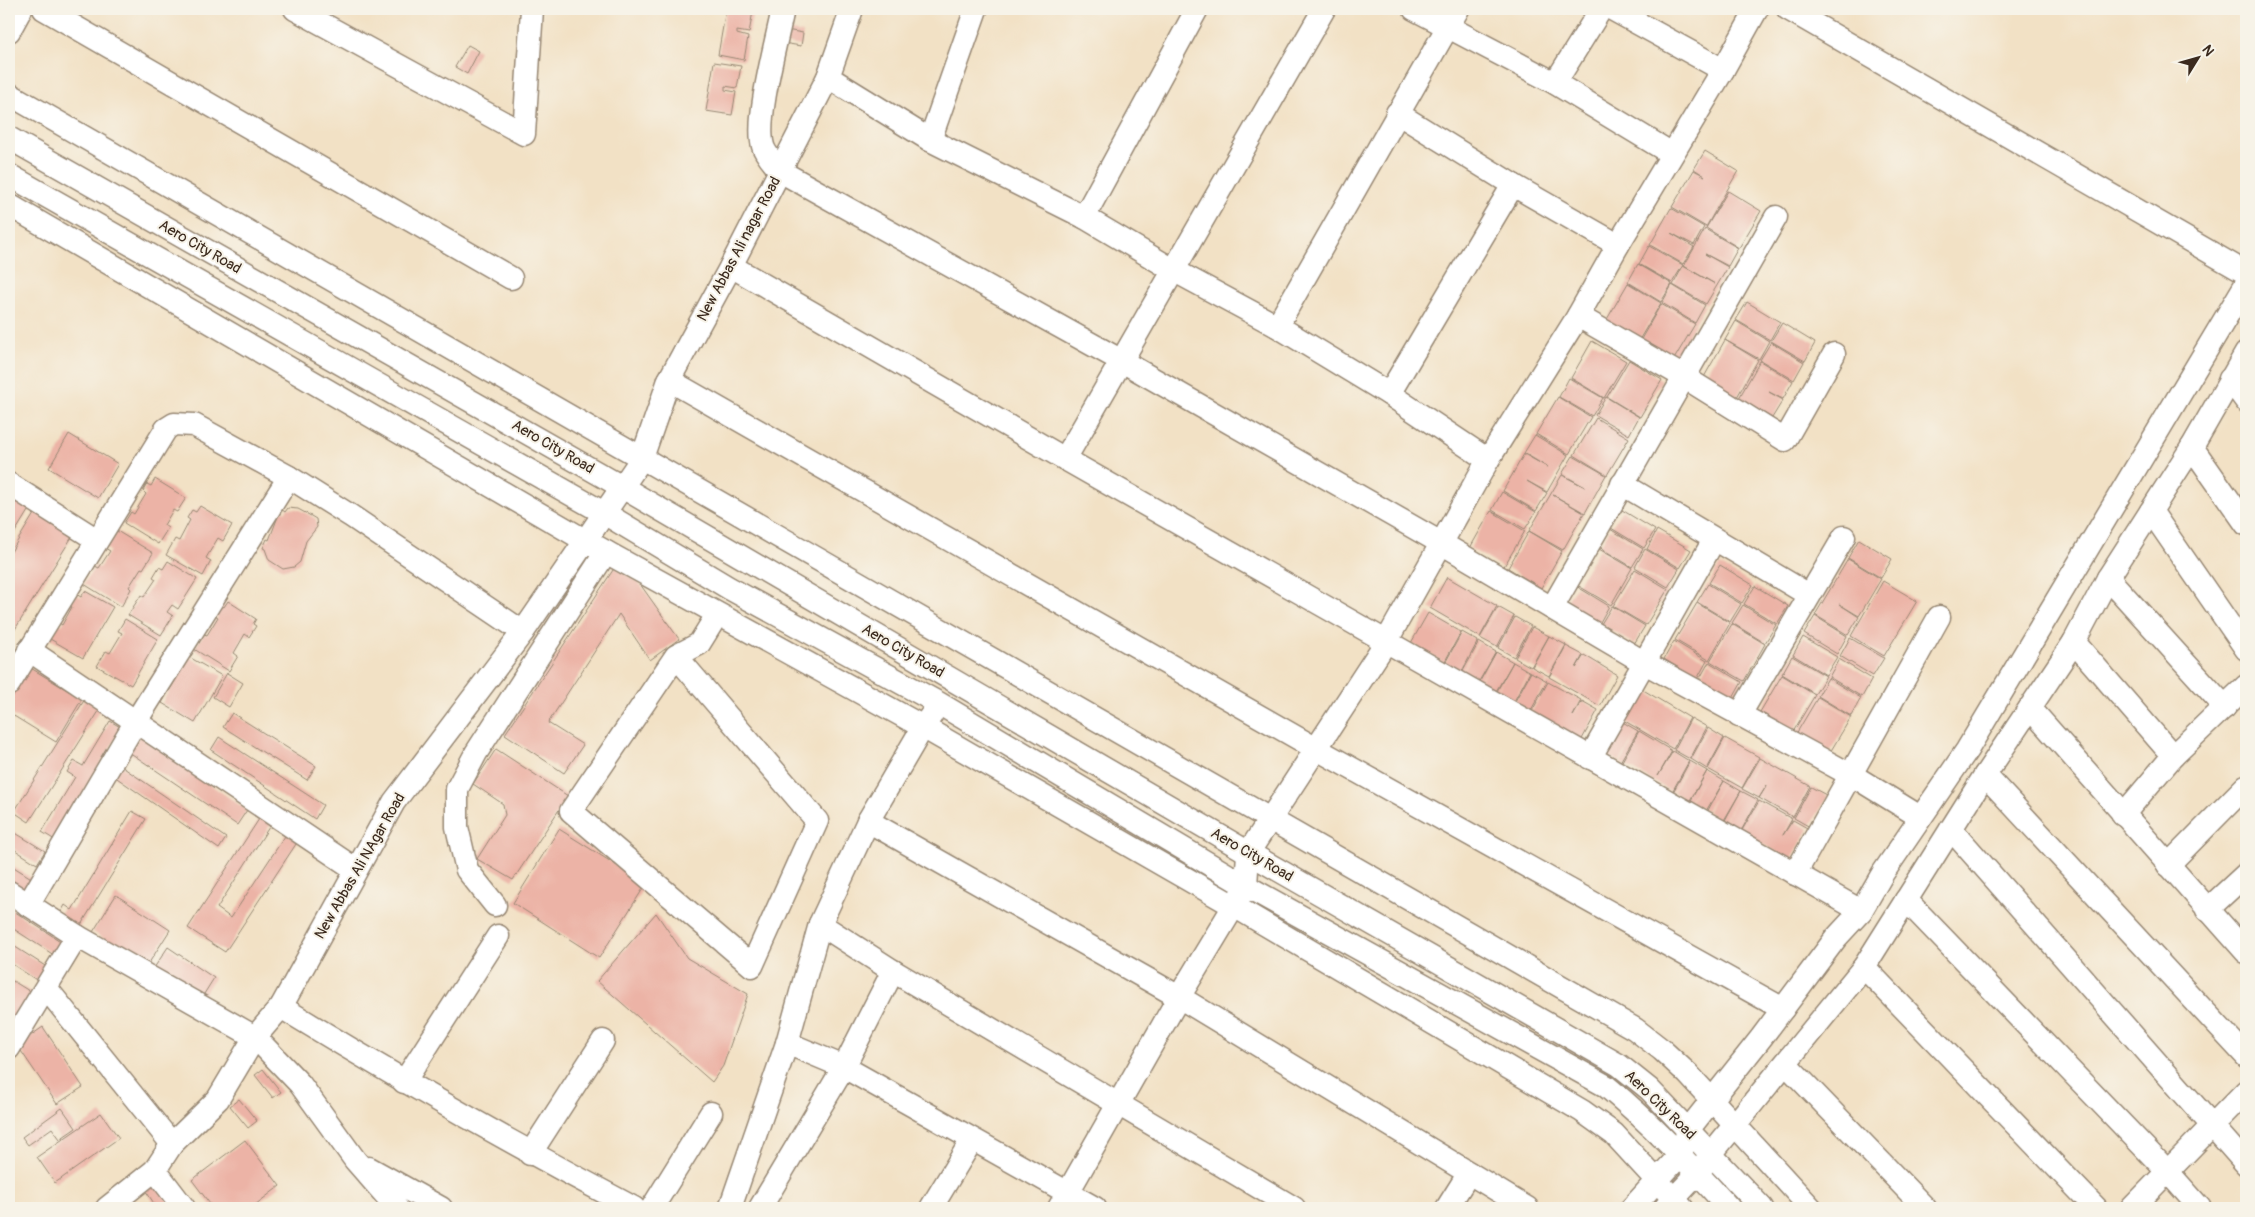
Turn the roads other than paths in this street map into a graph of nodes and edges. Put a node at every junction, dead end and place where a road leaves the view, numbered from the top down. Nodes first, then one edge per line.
1 (21, 9) edge
2 (44, 9) edge
3 (295, 9) edge
4 (532, 9) edge
5 (784, 9) edge
6 (852, 9) edge
7 (976, 9) edge
8 (1197, 9) edge
9 (1324, 9) edge
10 (1414, 9) edge
11 (1458, 9) edge
12 (1601, 9) edge
13 (1612, 9) edge
14 (1756, 9) edge
15 (1788, 9) edge
16 (1448, 28) junction
17 (9, 31) edge
18 (1723, 70) junction
19 (828, 77) junction
20 (1555, 83) junction
21 (9, 94) edge
22 (1397, 113) junction
23 (9, 138) edge
24 (930, 140) junction
25 (1672, 154) junction
26 (780, 171) junction
27 (9, 174) edge
28 (1513, 185) junction
29 (9, 205) edge
30 (1084, 217) junction
31 (1776, 217) dead end
32 (1618, 245) junction
33 (732, 266) junction
34 (1174, 271) junction
35 (2246, 273) edge
36 (511, 278) dead end
37 (2246, 284) edge
38 (1578, 316) junction
39 (1277, 326) junction
40 (2246, 353) edge
41 (1834, 354) dead end
42 (1120, 360) junction
43 (1684, 377) junction
44 (2230, 379) junction
45 (669, 380) junction
46 (1389, 394) junction
47 (2246, 401) edge
48 (2192, 447) junction
49 (642, 458) junction
50 (1065, 459) junction
51 (1488, 460) junction
52 (289, 477) junction
53 (9, 484) edge
54 (1622, 484) junction
55 (622, 486) junction
56 (2151, 511) junction
57 (604, 512) junction
58 (2246, 524) edge
59 (1844, 537) dead end
60 (97, 540) junction
61 (1714, 540) junction
62 (586, 541) junction
63 (1441, 543) junction
64 (606, 552) junction
65 (2108, 578) junction
66 (1809, 595) junction
67 (1552, 608) junction
68 (717, 614) junction
69 (1938, 617) dead end
70 (523, 632) junction
71 (1386, 642) junction
72 (2074, 642) junction
73 (2246, 649) edge
74 (30, 650) junction
75 (676, 656) junction
76 (1645, 663) junction
77 (9, 684) edge
78 (2246, 686) edge
79 (940, 704) junction
80 (2225, 707) junction
81 (2030, 708) junction
82 (1739, 716) junction
83 (136, 721) junction
84 (923, 727) junction
85 (1315, 748) junction
86 (2173, 756) junction
87 (1590, 758) junction
88 (1849, 775) junction
89 (1986, 775) junction
90 (2246, 786) edge
91 (2123, 815) junction
92 (1920, 817) junction
93 (1271, 818) junction
94 (868, 821) junction
95 (1951, 829) junction
96 (1248, 853) junction
97 (1268, 864) junction
98 (2168, 865) junction
99 (356, 869) junction
100 (1794, 874) junction
101 (2246, 874) edge
102 (1246, 886) junction
103 (9, 892) edge
104 (1906, 900) junction
105 (28, 905) junction
106 (495, 905) dead end
107 (1234, 906) junction
108 (2208, 910) junction
109 (1861, 912) junction
110 (820, 924) junction
111 (78, 936) junction
112 (498, 936) dead end
113 (2246, 952) edge
114 (1864, 967) junction
115 (893, 971) junction
116 (47, 989) junction
117 (1179, 997) junction
118 (281, 1007) junction
119 (1782, 1009) junction
120 (255, 1037) junction
121 (602, 1041) dead end
122 (787, 1043) junction
123 (9, 1048) edge
124 (2246, 1056) edge
125 (1786, 1064) junction
126 (844, 1067) junction
127 (404, 1082) junction
128 (2246, 1091) edge
129 (1711, 1102) junction
130 (1119, 1105) junction
131 (711, 1113) dead end
132 (1734, 1126) junction
133 (2212, 1127) junction
134 (1688, 1130) junction
135 (972, 1140) junction
136 (172, 1144) junction
137 (530, 1154) junction
138 (1681, 1154) junction
139 (1711, 1154) junction
140 (355, 1160) junction
141 (2246, 1164) edge
142 (155, 1170) junction
143 (2168, 1172) junction
144 (1469, 1173) junction
145 (1698, 1173) junction
146 (1657, 1181) junction
147 (1063, 1200) edge
148 (1673, 1205) edge
149 (393, 1207) edge
150 (107, 1208) edge
151 (184, 1208) edge
152 (441, 1208) edge
153 (634, 1208) edge
154 (652, 1208) edge
155 (730, 1208) edge
156 (760, 1208) edge
157 (931, 1208) edge
158 (1095, 1208) edge
159 (1294, 1208) edge
160 (1447, 1208) edge
161 (1527, 1208) edge
162 (1632, 1208) edge
163 (1729, 1208) edge
164 (1762, 1208) edge
165 (1811, 1208) edge
166 (1925, 1208) edge
167 (2096, 1208) edge
168 (2132, 1208) edge
169 (2200, 1208) edge

1 - 17 street
2 - 36 street
3 - 4 street
5 - 26 street
6 - 19 street, New Abbas Ali nagar Road
7 - 24 street
8 - 30 street
9 - 34 street
10 - 16 street
11 - 16 street
12 - 20 street
13 - 18 street
14 - 18 street
15 - 35 street
16 - 20 street
16 - 22 street
18 - 25 street
19 - 24 street
19 - 26 street, New Abbas Ali nagar Road
20 - 25 street
21 - 49 street
22 - 28 street
22 - 39 street
23 - 55 street, Aero City Road
24 - 30 street
25 - 32 street
26 - 33 street, New Abbas Ali nagar Road
26 - 42 street
27 - 57 street, Aero City Road
28 - 32 street
28 - 46 street
29 - 62 street
30 - 34 street
31 - 43 street
32 - 38 street
33 - 45 street, New Abbas Ali nagar Road
33 - 50 street
34 - 39 street
34 - 42 street
37 - 92 street
38 - 43 street
38 - 51 street
39 - 46 street
40 - 44 street
41 - 43 street
42 - 50 street
42 - 63 street
43 - 54 street
44 - 47 street
44 - 48 street
45 - 49 street, New Abbas Ali nagar Road
45 - 85 street
46 - 51 street
48 - 56 street
48 - 58 street
49 - 55 street, New Abbas Ali nagar Road
49 - 93 street
50 - 71 street
51 - 63 street
52 - 60 street
52 - 70 street
52 - 83 street
53 - 60 street
54 - 61 street
54 - 67 street
55 - 57 street, New Abbas Ali nagar Road
55 - 96 street, Aero City Road
56 - 65 street
56 - 73 street
57 - 62 street, New Abbas Ali NAgar Road
57 - 79 street, Aero City Road
59 - 66 street
60 - 74 street
61 - 66 street
61 - 76 street
62 - 64 street
62 - 70 street, New Abbas Ali NAgar Road
63 - 67 street
63 - 71 street
64 - 68 street
64 - 106 street
65 - 72 street
65 - 80 street
66 - 82 street
67 - 76 street
68 - 75 street
68 - 84 street
69 - 88 street
70 - 99 street, New Abbas Ali NAgar Road
71 - 85 street
71 - 87 street
72 - 81 street
72 - 86 street
74 - 77 street
74 - 83 street
75 - 75 street
76 - 82 street
76 - 87 street
78 - 80 street
79 - 84 street
79 - 102 street, Aero City Road
80 - 86 street
81 - 89 street
81 - 91 street
82 - 88 street
83 - 99 street
83 - 105 street
84 - 94 street
84 - 107 street
85 - 93 street
85 - 119 street
86 - 91 street
87 - 100 street
88 - 92 street
88 - 100 street
89 - 95 street
89 - 124 street
90 - 98 street
91 - 98 street
92 - 109 street
93 - 96 street
93 - 97 street
93 - 129 street
94 - 110 street
94 - 117 street
95 - 104 street
95 - 133 street
96 - 97 street, Aero City Road
96 - 102 street
97 - 134 street, Aero City Road
98 - 108 street
99 - 118 street, New Abbas Ali NAgar Road
100 - 109 street
101 - 108 street
102 - 107 street
102 - 138 street, Aero City Road
103 - 105 street
104 - 114 street
104 - 143 street
105 - 111 street
107 - 117 street
107 - 146 street
108 - 113 street
109 - 119 street
110 - 115 street
110 - 122 street
111 - 116 street
111 - 120 street
112 - 127 street
114 - 125 street
114 - 167 street
115 - 126 street
115 - 130 street
116 - 123 street
116 - 136 street
117 - 130 street
117 - 144 street
118 - 120 street, New Abbas Ali NAgar Road
118 - 127 street
119 - 129 street
120 - 136 street, New Abbas Ali NAgar Road
120 - 140 street
121 - 137 street
122 - 126 street
122 - 155 street
125 - 132 street
125 - 166 street
126 - 135 street
126 - 156 street
127 - 137 street
128 - 133 street
129 - 132 street
129 - 134 street
130 - 147 street
130 - 159 street
131 - 154 street
132 - 139 street
132 - 165 street
133 - 141 street
133 - 143 street
134 - 138 street
134 - 139 street, Aero City Road
135 - 147 street
135 - 157 street
136 - 142 street, New Abbas Ali NAgar Road
137 - 153 street
138 - 145 street, Aero City Road
138 - 146 street
139 - 145 street
139 - 164 street, Aero City Road
140 - 149 street
140 - 152 street
142 - 150 street, New Abbas Ali NAgar Road
142 - 151 street
143 - 168 street
143 - 169 street
144 - 160 street
144 - 161 street
145 - 148 street
145 - 163 street, Aero City Road
146 - 148 street
146 - 162 street
147 - 158 street

